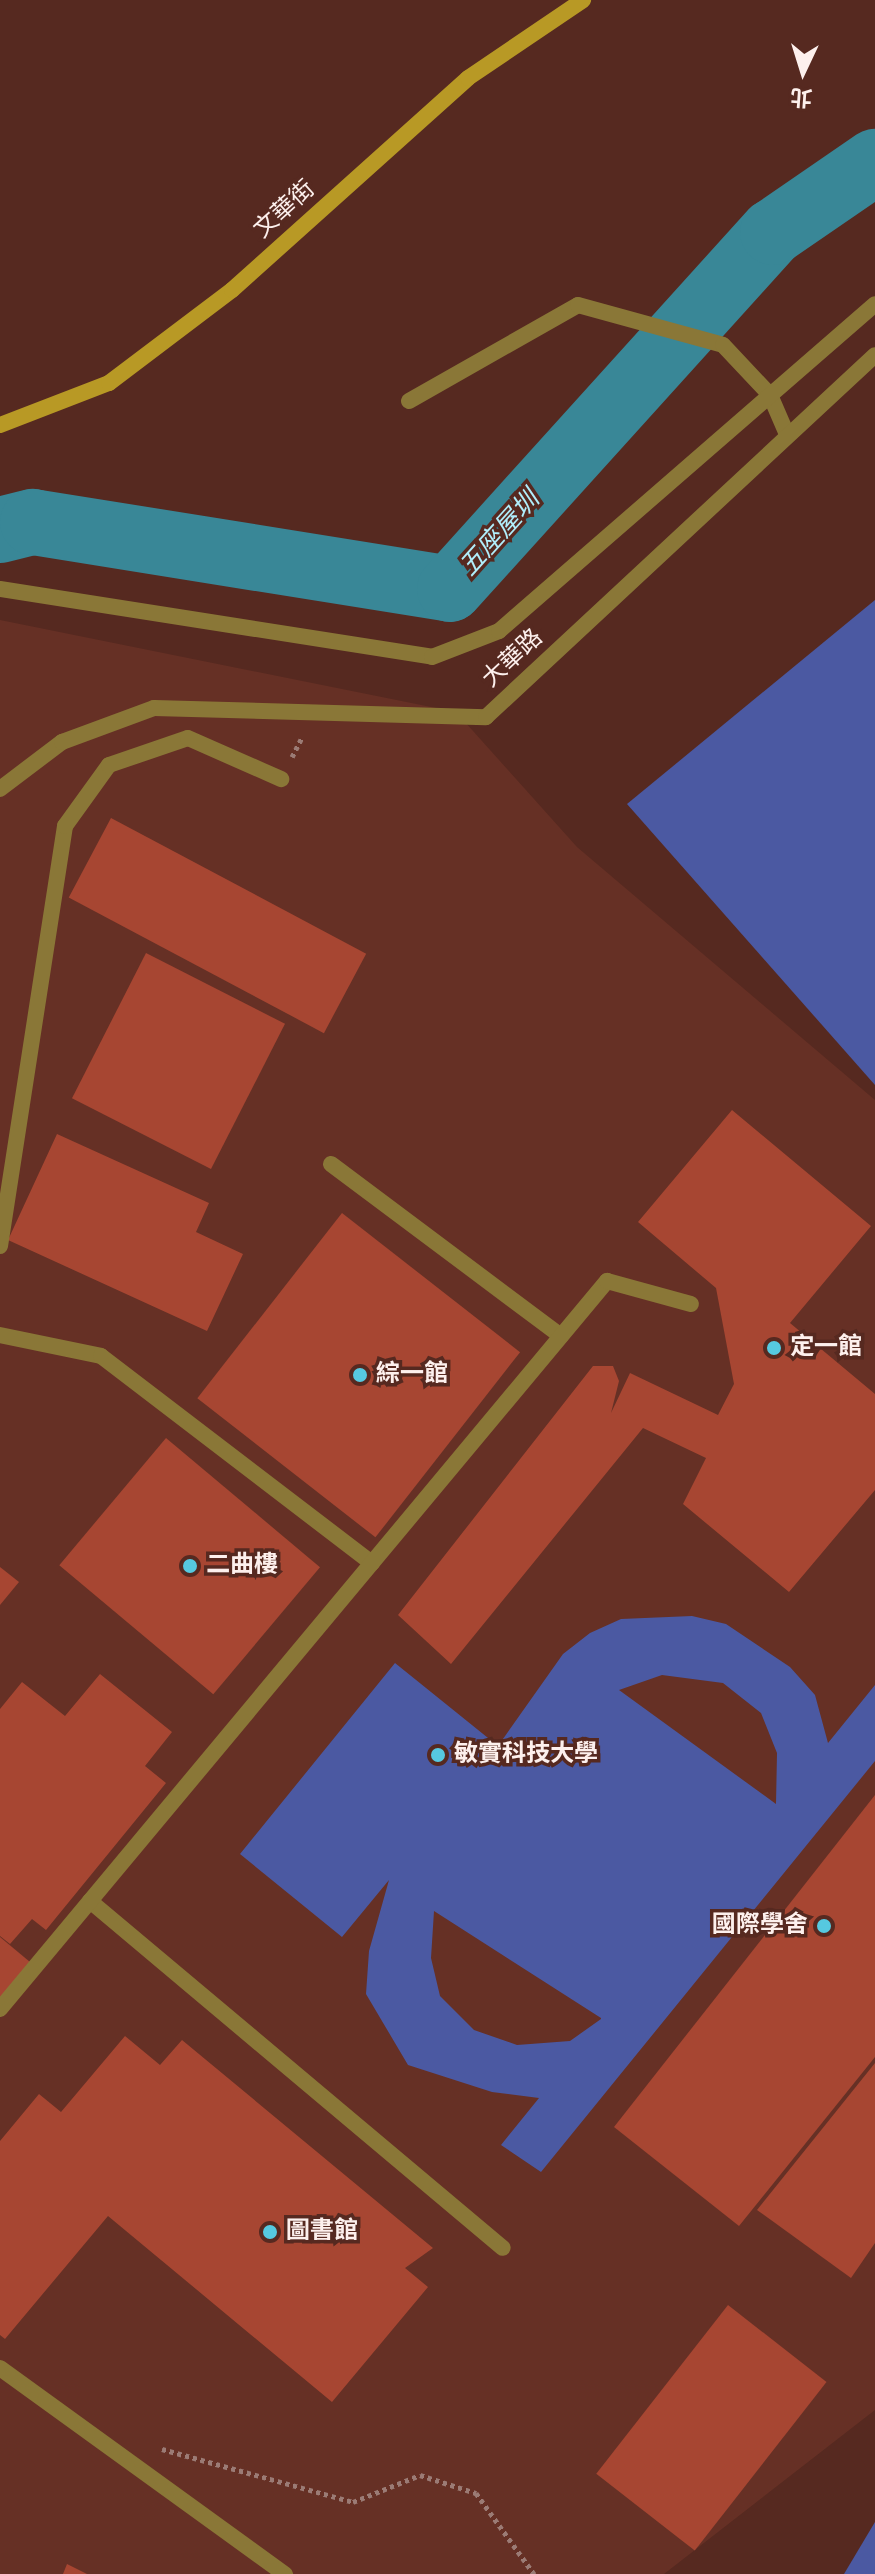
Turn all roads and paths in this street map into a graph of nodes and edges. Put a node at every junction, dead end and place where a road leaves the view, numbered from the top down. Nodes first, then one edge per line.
1 (583, 0) edge
2 (875, 304) edge
3 (875, 355) edge
4 (770, 395) junction
5 (409, 401) dead end
6 (0, 425) edge
7 (786, 432) junction
8 (0, 589) edge
9 (314, 713) junction
10 (281, 779) joint
11 (0, 789) edge
12 (331, 1164) dead end
13 (0, 1246) edge
14 (691, 1304) dead end
15 (0, 1335) edge
16 (561, 1336) junction
17 (372, 1563) junction
18 (90, 1901) junction
19 (0, 2009) edge
20 (503, 2248) dead end
21 (0, 2368) edge
22 (148, 2441) dead end
23 (285, 2574) edge
24 (534, 2574) edge

1 - 6 street, 文華街
2 - 4 street, 大華路
3 - 7 street, 大華路
4 - 5 street
4 - 7 street
4 - 8 street, 大華路
7 - 9 street, 大華路
9 - 10 path
9 - 11 street, 大華路
10 - 13 street
12 - 16 street
14 - 16 street
15 - 17 street
16 - 17 street
17 - 18 street
18 - 19 street
18 - 20 street
21 - 23 street
22 - 24 path

